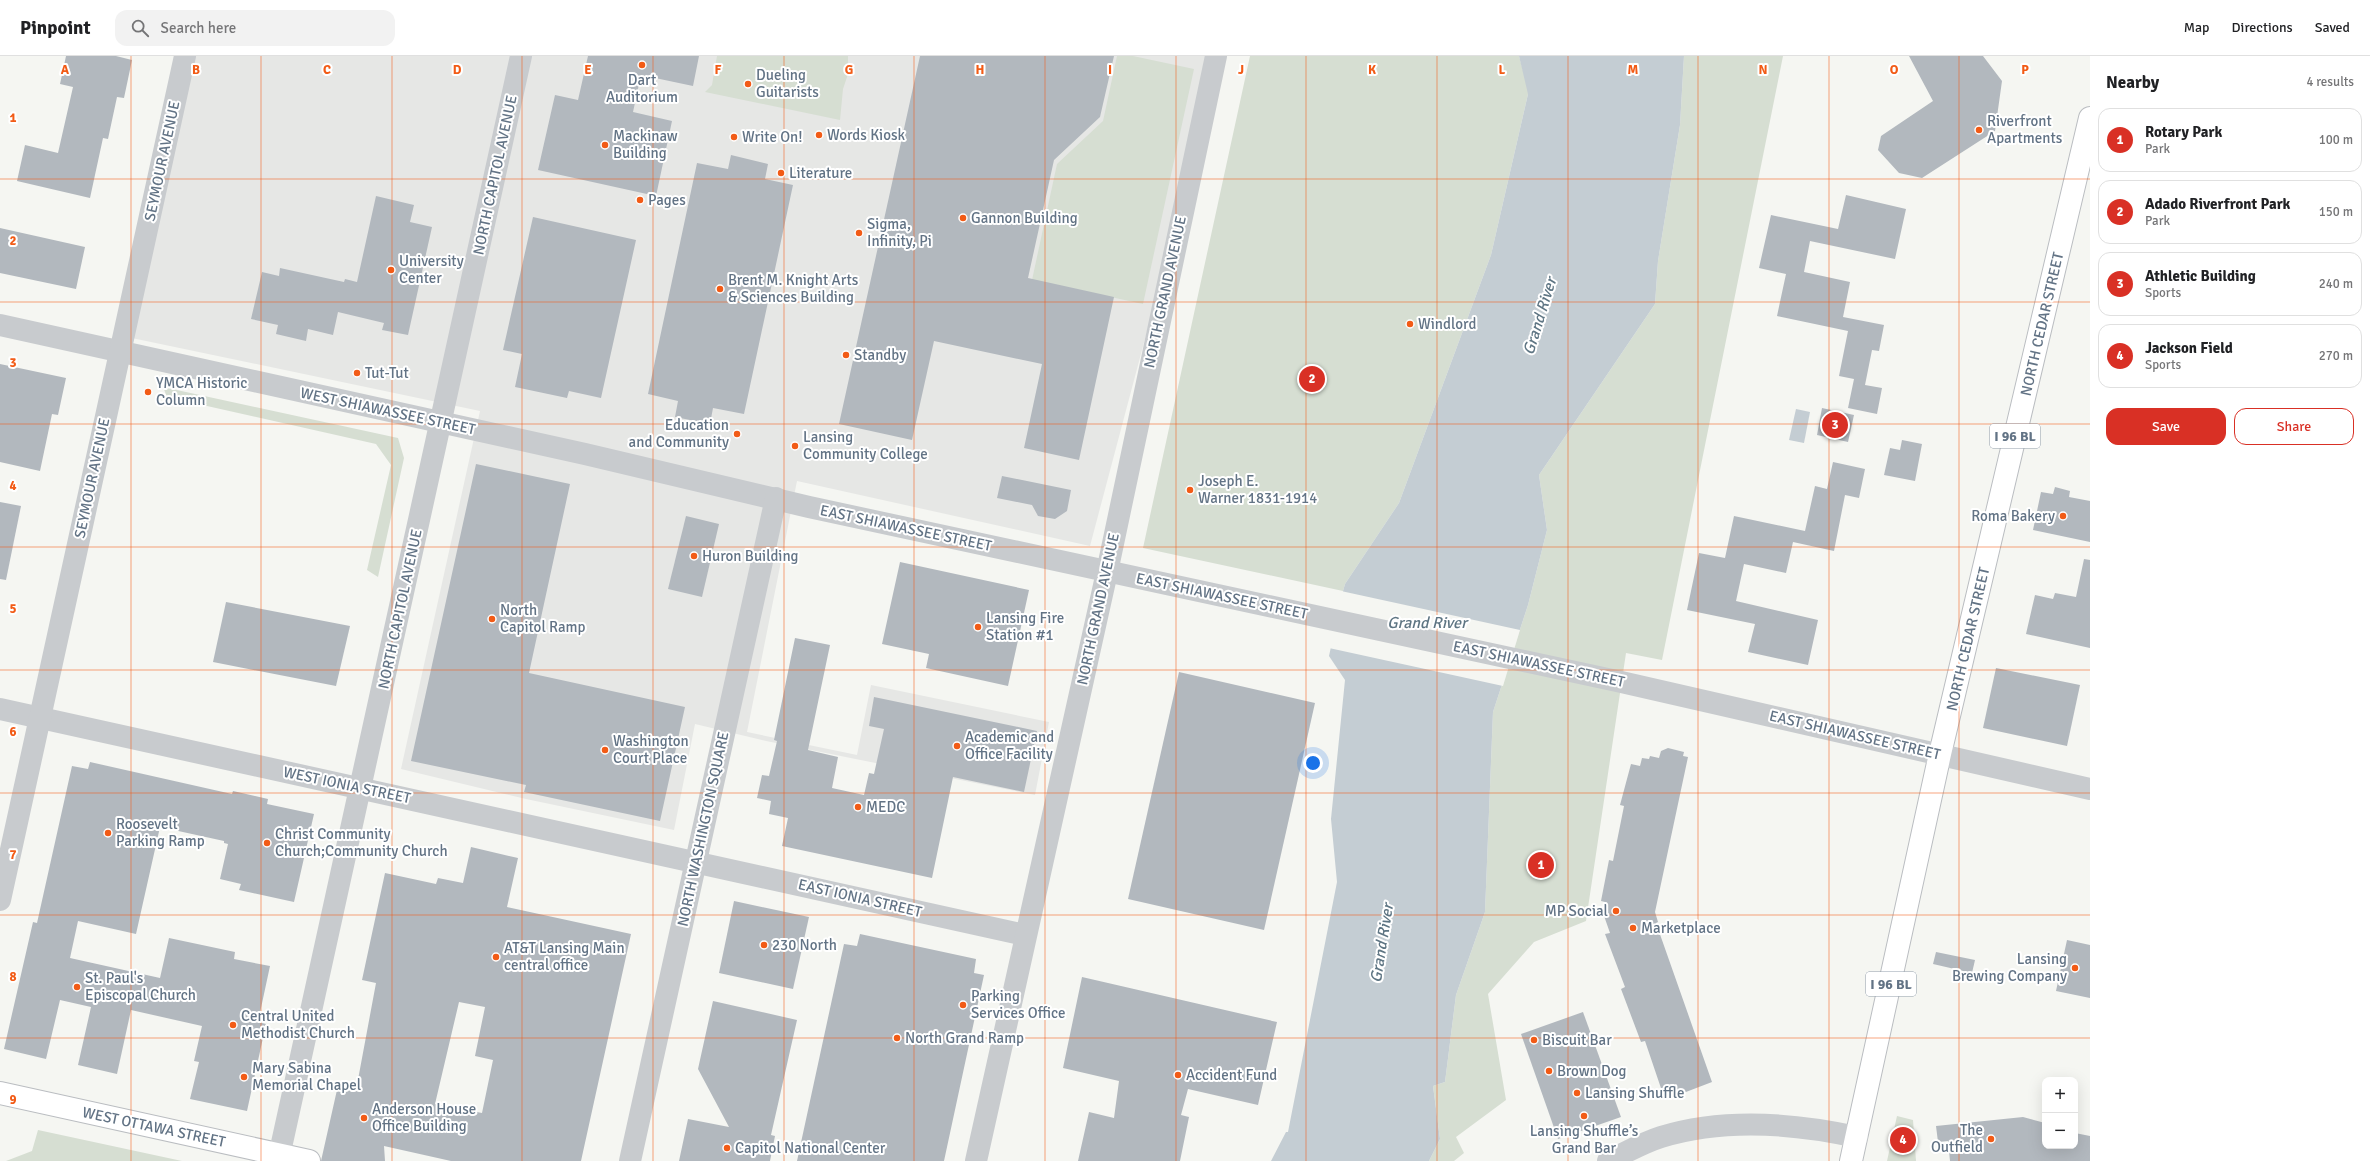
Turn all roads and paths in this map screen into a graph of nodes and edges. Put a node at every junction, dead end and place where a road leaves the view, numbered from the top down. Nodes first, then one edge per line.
1 (184, 56) edge
2 (522, 56) edge
3 (1216, 56) edge
4 (2090, 118) edge
5 (0, 325) edge
6 (120, 352) junction
7 (440, 424) junction
8 (776, 498) junction
9 (1106, 572) junction
10 (0, 709) edge
11 (40, 718) junction
12 (1940, 754) junction
13 (362, 788) junction
14 (2090, 789) edge
15 (695, 861) junction
16 (0, 900) edge
17 (1025, 935) junction
18 (0, 1093) edge
19 (1857, 1136) junction
20 (279, 1158) edge
21 (309, 1161) edge
22 (630, 1161) edge
23 (976, 1161) edge
24 (1608, 1161) edge
25 (1852, 1161) edge

1 - 6 street, SEYMOUR AVENUE
2 - 7 street, NORTH CAPITOL AVENUE
3 - 9 street, NORTH GRAND AVENUE
4 - 12 main road, NORTH CEDAR STREET / I 96 BL
5 - 6 street, WEST SHIAWASSEE STREET
6 - 7 street, WEST SHIAWASSEE STREET
6 - 11 street, SEYMOUR AVENUE
7 - 8 street, WEST SHIAWASSEE STREET
7 - 13 street, NORTH CAPITOL AVENUE
8 - 9 street, EAST SHIAWASSEE STREET
8 - 15 street, NORTH WASHINGTON SQUARE
9 - 12 street, EAST SHIAWASSEE STREET
9 - 17 street, NORTH GRAND AVENUE
10 - 11 street, WEST IONIA STREET
11 - 13 street, WEST IONIA STREET
11 - 16 street, SEYMOUR AVENUE
12 - 14 street, EAST SHIAWASSEE STREET
12 - 19 main road, NORTH CEDAR STREET / I 96 BL
13 - 15 street, WEST IONIA STREET
13 - 20 street, NORTH CAPITOL AVENUE
15 - 17 street, EAST IONIA STREET
15 - 22 street, NORTH WASHINGTON SQUARE
17 - 23 street, NORTH GRAND AVENUE
18 - 20 main road, WEST OTTAWA STREET
19 - 24 street
19 - 25 main road, NORTH CEDAR STREET / I 96 BL
20 - 21 main road, WEST OTTAWA STREET

